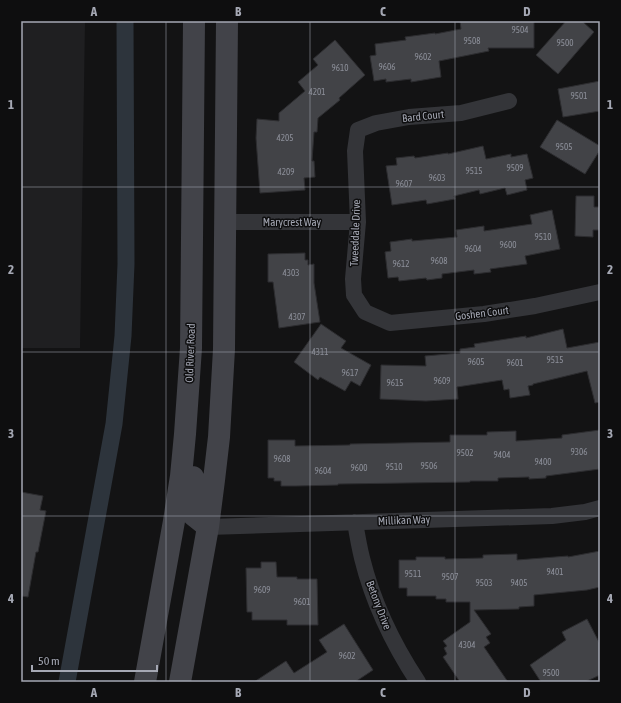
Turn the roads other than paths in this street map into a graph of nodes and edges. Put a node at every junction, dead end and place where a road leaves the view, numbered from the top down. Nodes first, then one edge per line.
1 (194, 21) edge
2 (227, 21) edge
3 (509, 101) dead end
4 (193, 118) junction
5 (355, 151) joint
6 (226, 222) junction
7 (358, 222) junction
8 (600, 292) edge
9 (365, 312) joint
10 (190, 362) junction
11 (600, 508) edge
12 (355, 522) junction
13 (208, 527) junction
14 (145, 682) edge
15 (180, 682) edge
16 (418, 682) edge

1 - 4 main road, Old River Road
2 - 6 main road
3 - 5 street, Bard Court
4 - 6 main road
4 - 10 main road, Old River Road
5 - 7 street, Tweeddale Drive
6 - 7 street, Marycrest Way
6 - 13 main road
7 - 9 street, Tweeddale Drive
8 - 9 street, Goshen Court
10 - 13 main road
10 - 14 main road, Old River Road
11 - 12 street, Millikan Way
12 - 13 street, Millikan Way
12 - 16 street, Betony Drive
13 - 15 main road

